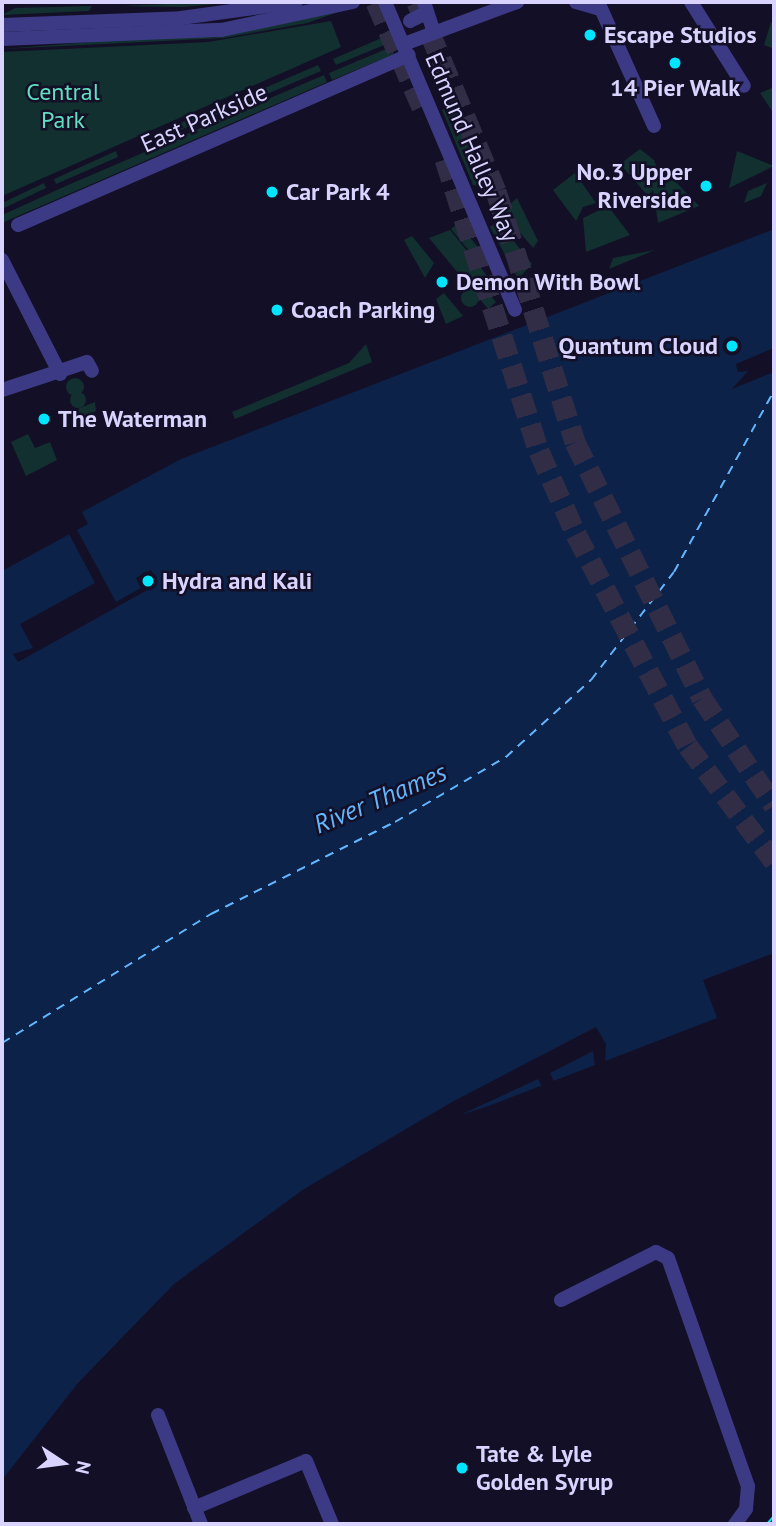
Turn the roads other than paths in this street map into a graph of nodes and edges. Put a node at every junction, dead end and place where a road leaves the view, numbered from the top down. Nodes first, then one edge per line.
1 (296, 2) edge
2 (353, 2) edge
3 (385, 2) edge
4 (576, 2) edge
5 (691, 2) edge
6 (510, 3) edge
7 (600, 5) edge
8 (426, 7) edge
9 (410, 21) dead end
10 (2, 24) edge
11 (434, 32) junction
12 (2, 39) edge
13 (406, 49) junction
14 (744, 86) dead end
15 (654, 126) dead end
16 (18, 225) dead end
17 (2, 260) edge
18 (516, 310) dead end
19 (90, 366) dead end
20 (60, 374) junction
21 (2, 390) edge
22 (561, 1300) dead end
23 (159, 1415) dead end
24 (194, 1508) junction
25 (201, 1524) edge
26 (332, 1524) edge
27 (735, 1524) edge

1 - 10 street
2 - 12 street
3 - 13 street, Edmund Halley Way
4 - 7 street
5 - 14 street
6 - 11 street, East Parkside
7 - 15 street
8 - 9 street
8 - 11 street
11 - 13 street, East Parkside
13 - 16 street, East Parkside
13 - 18 street, Edmund Halley Way
17 - 20 street
19 - 20 street
20 - 21 street
22 - 27 street
23 - 24 street
24 - 25 street
24 - 26 street

